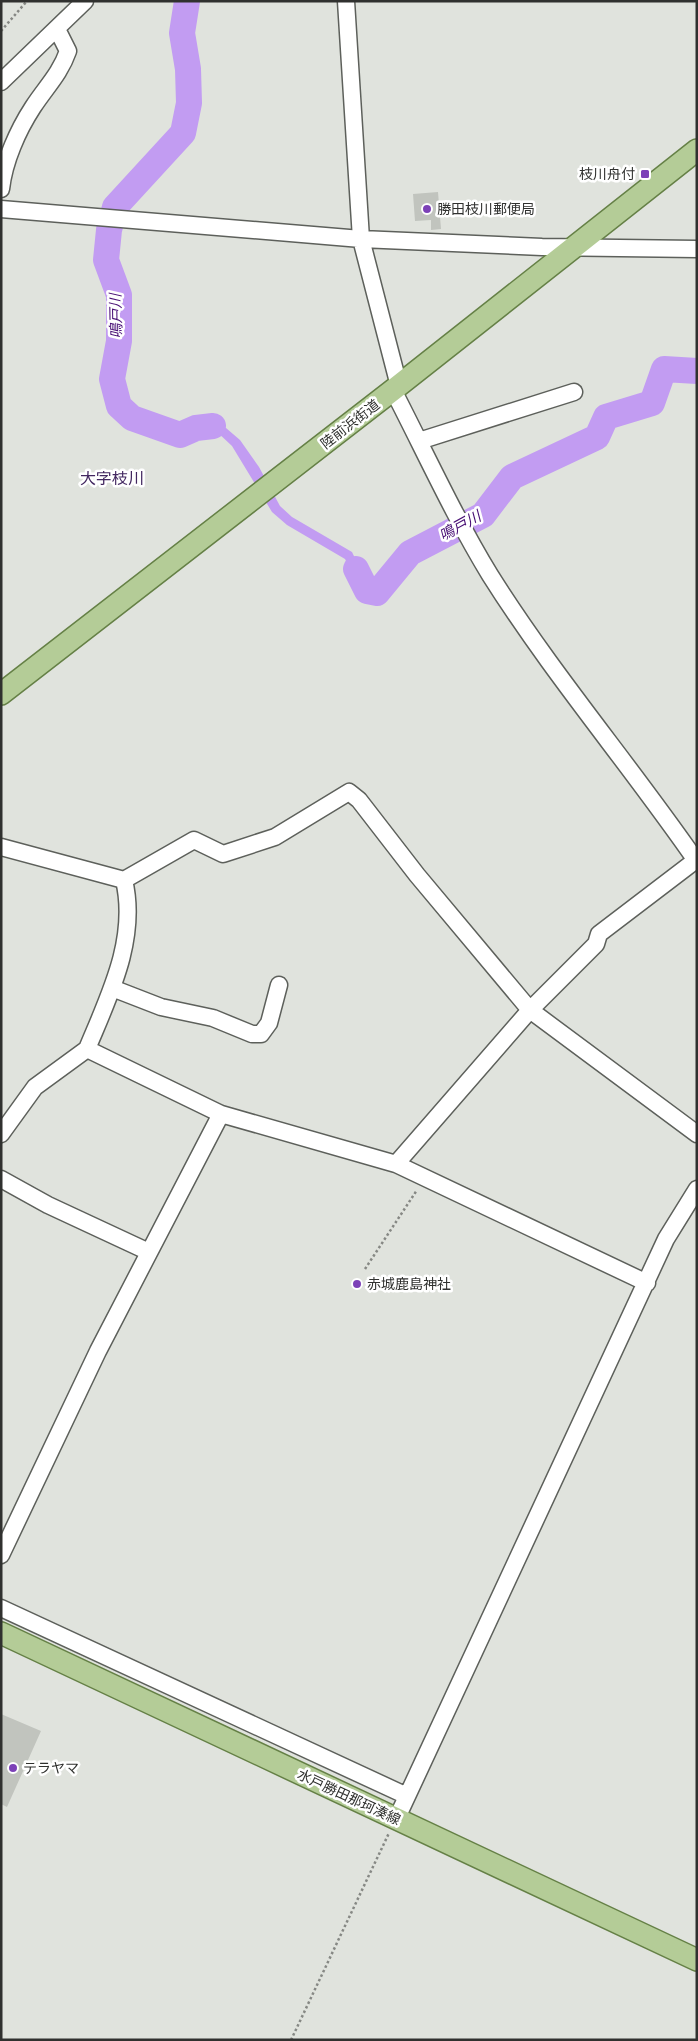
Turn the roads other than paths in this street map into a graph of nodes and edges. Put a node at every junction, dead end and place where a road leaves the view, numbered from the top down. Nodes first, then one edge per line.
1 (85, 1) edge
2 (346, 1) edge
3 (57, 29) junction
4 (1, 82) edge
5 (697, 150) edge
6 (1, 189) edge
7 (1, 209) edge
8 (361, 239) junction
9 (575, 247) junction
10 (697, 249) edge
11 (396, 388) junction
12 (574, 392) dead end
13 (419, 441) junction
14 (1, 694) edge
15 (1, 847) edge
16 (696, 861) edge
17 (124, 880) junction
18 (279, 985) dead end
19 (112, 988) junction
20 (530, 1010) junction
21 (87, 1049) junction
22 (221, 1114) junction
23 (1, 1134) edge
24 (697, 1134) edge
25 (396, 1164) junction
26 (1, 1179) edge
27 (697, 1189) edge
28 (149, 1252) junction
29 (647, 1283) junction
30 (1, 1555) edge
31 (1, 1608) edge
32 (1, 1633) edge
33 (407, 1796) junction
34 (396, 1820) junction
35 (697, 1960) edge

1 - 3 street
2 - 8 street
3 - 4 street
3 - 6 street
5 - 9 main road, 陸前浜街道
7 - 8 street
8 - 9 street
8 - 11 street
9 - 10 street
9 - 11 main road, 陸前浜街道
11 - 13 street
11 - 14 main road, 陸前浜街道
12 - 13 street
13 - 16 street
15 - 17 street
16 - 20 street
17 - 19 street
17 - 20 street
18 - 19 street
19 - 21 street
20 - 24 street
20 - 25 street
21 - 22 street
21 - 23 street
22 - 25 street
22 - 28 street
25 - 29 street
26 - 28 street
27 - 29 street
28 - 30 street
29 - 33 street
31 - 33 street
32 - 34 main road, 水戸勝田那珂湊線
33 - 34 street
34 - 35 main road, 水戸勝田那珂湊線

